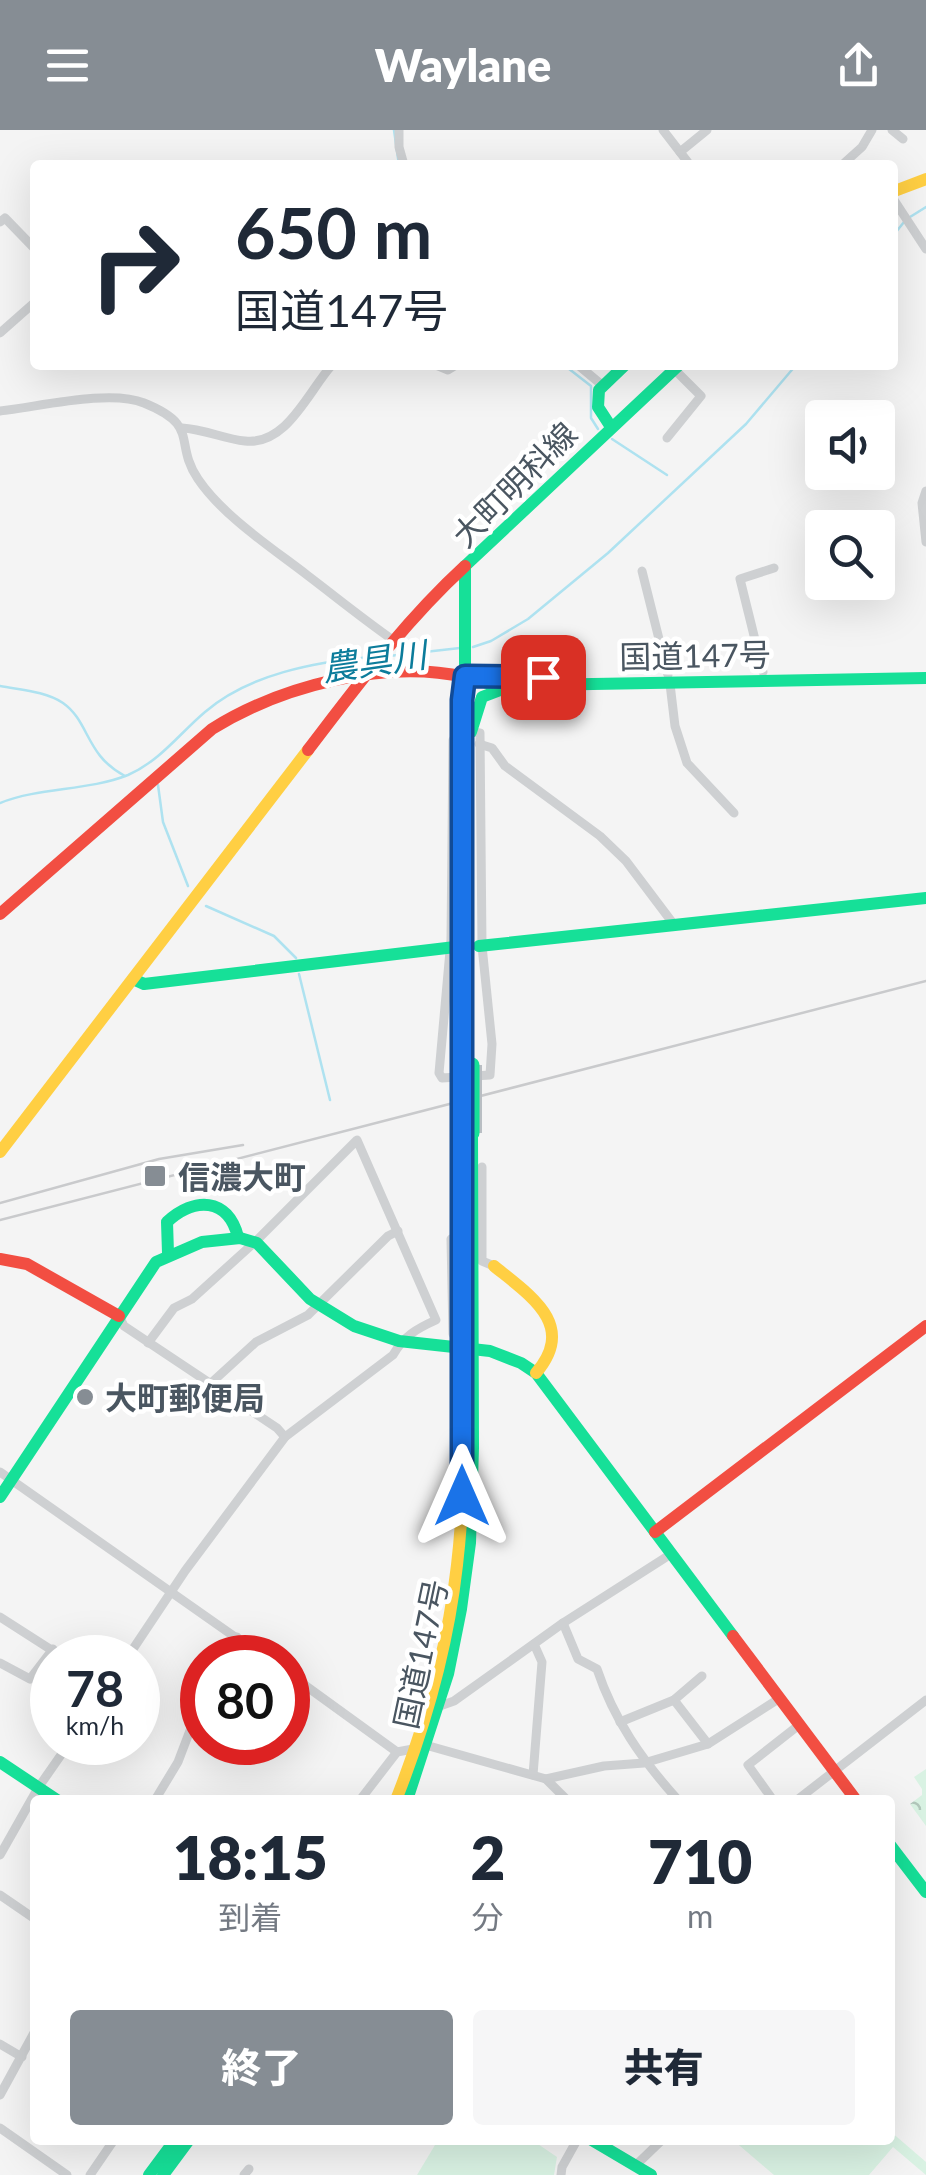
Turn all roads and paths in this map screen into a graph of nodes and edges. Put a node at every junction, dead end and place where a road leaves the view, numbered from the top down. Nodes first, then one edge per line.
1 (399, 130) edge
2 (663, 130) edge
3 (707, 130) edge
4 (872, 130) edge
5 (892, 130) edge
6 (904, 140) dead end
7 (680, 152) junction
8 (403, 160) edge
9 (686, 160) edge
10 (847, 160) edge
11 (926, 178) edge
12 (898, 191) edge
13 (898, 204) edge
14 (0, 222) edge
15 (30, 244) edge
16 (926, 249) edge
17 (30, 306) edge
18 (0, 333) edge
19 (328, 370) edge
20 (584, 370) edge
21 (619, 370) edge
22 (674, 370) edge
23 (679, 370) edge
24 (602, 385) junction
25 (0, 412) edge
26 (612, 427) junction
27 (182, 428) junction
28 (668, 438) dead end
29 (926, 491) edge
30 (926, 542) edge
31 (465, 566) junction
32 (774, 568) dead end
33 (642, 571) dead end
34 (389, 644) junction
35 (466, 669) junction
36 (926, 669) edge
37 (763, 672) junction
38 (367, 673) junction
39 (926, 678) edge
40 (669, 679) junction
41 (536, 685) junction
42 (471, 735) junction
43 (734, 813) dead end
44 (926, 898) edge
45 (0, 914) edge
46 (675, 926) junction
47 (480, 946) junction
48 (452, 948) junction
49 (133, 979) junction
50 (0, 1152) edge
51 (482, 1167) dead end
52 (398, 1231) junction
53 (238, 1237) junction
54 (451, 1239) dead end
55 (256, 1241) junction
56 (168, 1253) junction
57 (0, 1259) edge
58 (494, 1266) joint
59 (319, 1306) junction
60 (118, 1316) junction
61 (926, 1326) edge
62 (400, 1342) junction
63 (148, 1343) junction
64 (467, 1346) junction
65 (536, 1373) junction
66 (210, 1384) junction
67 (285, 1437) junction
68 (6, 1476) edge
69 (0, 1496) edge
70 (655, 1532) junction
71 (671, 1554) junction
72 (171, 1590) junction
73 (0, 1617) edge
74 (564, 1623) junction
75 (30, 1635) edge
76 (142, 1635) edge
77 (233, 1635) edge
78 (534, 1644) junction
79 (0, 1663) edge
80 (702, 1676) dead end
81 (30, 1679) edge
82 (310, 1690) edge
83 (780, 1698) junction
84 (674, 1700) junction
85 (926, 1700) edge
86 (434, 1707) junction
87 (620, 1722) junction
88 (799, 1725) junction
89 (708, 1744) junction
90 (423, 1747) junction
91 (397, 1752) junction
92 (180, 1758) edge
93 (0, 1762) edge
94 (644, 1763) junction
95 (54, 1765) edge
96 (834, 1770) junction
97 (533, 1776) junction
98 (546, 1779) junction
99 (38, 1788) junction
100 (34, 1795) edge
101 (49, 1795) edge
102 (159, 1795) edge
103 (364, 1795) edge
104 (399, 1795) edge
105 (409, 1795) edge
106 (562, 1795) edge
107 (673, 1795) edge
108 (769, 1795) edge
109 (803, 1795) edge
110 (852, 1795) edge
111 (30, 1802) edge
112 (895, 1853) edge
113 (0, 1854) edge
114 (926, 1892) edge
115 (0, 1895) edge
116 (30, 1916) edge
117 (30, 2041) edge
118 (0, 2044) edge
119 (22, 2057) junction
120 (0, 2095) edge
121 (0, 2128) edge
122 (111, 2145) edge
123 (171, 2145) edge
124 (186, 2145) edge
125 (575, 2145) edge
126 (600, 2145) edge
127 (657, 2145) edge
128 (635, 2166) junction
129 (169, 2173) edge
130 (67, 2175) edge
131 (90, 2175) edge
132 (149, 2175) edge
133 (561, 2175) edge
134 (651, 2175) edge

1 - 8 street
2 - 7 street
3 - 7 street
4 - 10 street
5 - 6 street
7 - 9 street
11 - 12 main road
13 - 16 street
14 - 15 street
17 - 18 street
19 - 27 street
20 - 24 street
21 - 24 main road
22 - 26 main road, 大町明科線
23 - 28 street
24 - 26 main road
25 - 27 street
26 - 31 main road, 大町明科線
27 - 34 street
29 - 30 street
31 - 34 main road
31 - 35 main road, 大町明科線
32 - 37 street
33 - 40 street
34 - 38 main road
35 - 38 main road
35 - 40 main road, 国道147号
35 - 41 main road, 国道147号
35 - 42 main road, 国道147号
36 - 37 main road, 国道147号
37 - 40 main road, 国道147号
38 - 45 main road
38 - 49 main road
39 - 40 main road, 国道147号
40 - 41 main road, 国道147号
40 - 43 street
41 - 42 main road
42 - 46 street
42 - 47 street
42 - 48 street
42 - 64 main road, 国道147号
44 - 46 main road
46 - 47 main road
47 - 48 street
48 - 49 main road
49 - 50 main road
51 - 58 street
52 - 55 street
52 - 59 street
52 - 62 street
53 - 55 main road
53 - 56 main road
53 - 56 main road
54 - 64 street
55 - 59 main road
55 - 63 street
56 - 60 main road
57 - 60 main road
58 - 65 main road
59 - 62 main road
59 - 66 street
60 - 63 street
60 - 68 main road
61 - 70 main road
62 - 64 main road
62 - 67 street
63 - 66 street
64 - 65 main road
64 - 86 main road, 国道147号
65 - 70 main road
66 - 67 street
67 - 72 street
68 - 69 main road
68 - 72 street
70 - 71 main road
71 - 74 street
71 - 83 main road
72 - 76 street
72 - 77 street
73 - 75 street
74 - 78 street
74 - 87 street
78 - 86 street
78 - 97 street
79 - 81 street
80 - 84 street
82 - 91 street
83 - 88 main road
83 - 89 street
84 - 87 street
84 - 89 street
85 - 96 street
86 - 90 main road, 国道147号
87 - 94 street
88 - 96 main road
88 - 108 street
89 - 94 street
90 - 91 street
90 - 97 street
90 - 104 main road, 国道147号
90 - 105 main road, 国道147号
91 - 103 street
92 - 102 street
93 - 99 main road
94 - 98 street
94 - 107 street
95 - 99 street
96 - 109 street
96 - 110 main road
97 - 98 street
98 - 106 street
99 - 100 street
99 - 101 main road
111 - 113 street
112 - 114 main road
115 - 116 street
117 - 119 street
118 - 119 street
119 - 120 street
121 - 130 street
122 - 131 street
123 - 132 main road
124 - 129 main road
125 - 133 street
126 - 128 main road
127 - 128 street
128 - 134 main road

